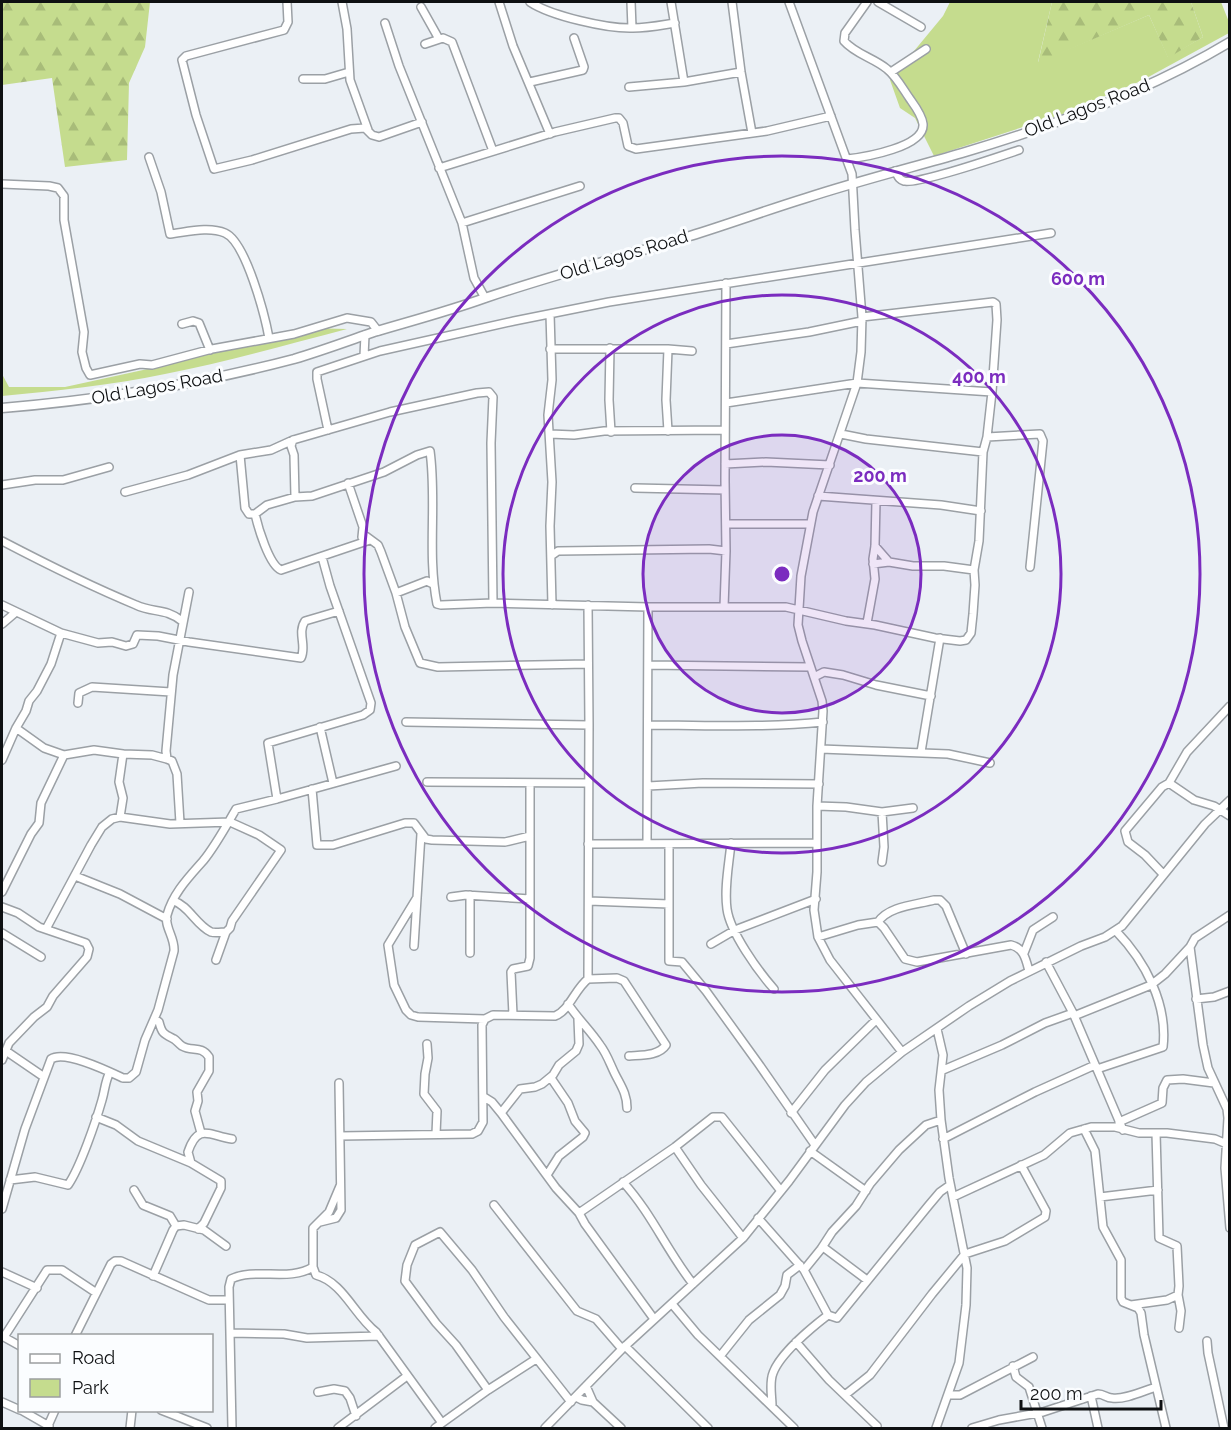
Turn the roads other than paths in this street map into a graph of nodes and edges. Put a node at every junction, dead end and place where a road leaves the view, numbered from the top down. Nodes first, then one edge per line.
1 (287, 2) edge
2 (342, 2) edge
3 (498, 2) edge
4 (530, 2) edge
5 (631, 2) edge
6 (671, 2) edge
7 (732, 2) edge
8 (790, 2) edge
9 (867, 2) edge
10 (878, 2) edge
11 (421, 6) dead end
12 (385, 23) dead end
13 (675, 23) junction
14 (921, 27) dead end
15 (632, 28) junction
16 (574, 38) dead end
17 (439, 39) junction
18 (1230, 42) edge
19 (425, 44) dead end
20 (926, 49) dead end
21 (349, 72) junction
22 (741, 72) junction
23 (891, 72) junction
24 (303, 80) dead end
25 (530, 82) junction
26 (684, 82) junction
27 (629, 87) dead end
28 (831, 116) junction
29 (422, 122) junction
30 (368, 130) junction
31 (752, 133) junction
32 (550, 134) junction
33 (1019, 150) dead end
34 (493, 151) junction
35 (149, 157) dead end
36 (847, 159) junction
37 (439, 168) junction
38 (896, 171) junction
39 (2, 184) edge
40 (853, 184) junction
41 (580, 186) dead end
42 (462, 223) junction
43 (1051, 233) dead end
44 (857, 262) junction
45 (726, 283) junction
46 (485, 298) junction
47 (550, 314) junction
48 (862, 319) junction
49 (182, 324) dead end
50 (378, 331) junction
51 (365, 335) junction
52 (269, 338) junction
53 (726, 344) junction
54 (610, 348) junction
55 (668, 349) junction
56 (210, 350) junction
57 (550, 350) junction
58 (692, 351) dead end
59 (364, 356) junction
60 (857, 383) junction
61 (992, 392) junction
62 (726, 403) junction
63 (2, 408) edge
64 (328, 430) junction
65 (725, 430) junction
66 (668, 431) junction
67 (611, 432) junction
68 (550, 434) junction
69 (841, 434) junction
70 (987, 437) junction
71 (293, 440) junction
72 (983, 452) junction
73 (240, 455) junction
74 (725, 464) junction
75 (830, 465) junction
76 (109, 467) dead end
77 (348, 483) junction
78 (2, 485) edge
79 (635, 488) dead end
80 (725, 489) junction
81 (125, 492) dead end
82 (818, 496) junction
83 (296, 497) junction
84 (876, 501) junction
85 (981, 511) junction
86 (255, 514) junction
87 (726, 524) junction
88 (810, 524) junction
89 (363, 534) junction
90 (370, 540) junction
91 (2, 541) edge
92 (361, 543) junction
93 (552, 544) junction
94 (875, 546) junction
95 (558, 550) junction
96 (726, 551) junction
97 (551, 556) junction
98 (322, 557) junction
99 (889, 562) junction
100 (873, 564) junction
101 (1030, 567) dead end
102 (974, 570) junction
103 (433, 584) junction
104 (189, 592) dead end
105 (396, 593) junction
106 (493, 603) junction
107 (2, 604) edge
108 (552, 605) junction
109 (588, 605) junction
110 (648, 607) junction
111 (724, 607) junction
112 (798, 608) junction
113 (339, 610) junction
114 (16, 612) junction
115 (182, 621) junction
116 (867, 623) junction
117 (2, 624) edge
118 (61, 633) junction
119 (940, 638) junction
120 (180, 640) junction
121 (588, 664) junction
122 (648, 664) junction
123 (810, 667) junction
124 (814, 676) junction
125 (171, 692) junction
126 (931, 696) junction
127 (78, 703) dead end
128 (1230, 706) edge
129 (405, 722) dead end
130 (823, 722) junction
131 (590, 725) junction
132 (648, 725) junction
133 (16, 728) junction
134 (320, 728) junction
135 (821, 749) junction
136 (921, 752) junction
137 (123, 754) junction
138 (64, 755) junction
139 (167, 759) junction
140 (2, 760) edge
141 (990, 763) dead end
142 (396, 766) dead end
143 (427, 782) dead end
144 (333, 783) junction
145 (530, 783) junction
146 (588, 783) junction
147 (1169, 783) junction
148 (819, 784) junction
149 (648, 786) junction
150 (312, 789) junction
151 (277, 799) junction
152 (1230, 800) edge
153 (817, 806) junction
154 (913, 808) dead end
155 (1220, 809) junction
156 (882, 812) junction
157 (1230, 816) edge
158 (120, 817) junction
159 (230, 822) junction
160 (180, 824) junction
161 (421, 834) junction
162 (530, 836) junction
163 (647, 843) junction
164 (731, 843) junction
165 (817, 843) junction
166 (588, 844) junction
167 (669, 844) junction
168 (882, 862) dead end
169 (1163, 874) junction
170 (75, 876) junction
171 (2, 892) edge
172 (470, 896) junction
173 (451, 897) dead end
174 (530, 898) junction
175 (416, 899) junction
176 (816, 899) junction
177 (174, 901) junction
178 (589, 901) junction
179 (669, 904) junction
180 (2, 907) edge
181 (1230, 915) edge
182 (1053, 917) dead end
183 (167, 919) junction
184 (878, 922) junction
185 (46, 929) junction
186 (735, 930) junction
187 (1116, 931) junction
188 (226, 932) junction
189 (2, 933) edge
190 (818, 937) junction
191 (711, 944) dead end
192 (414, 946) dead end
193 (470, 953) dead end
194 (1024, 953) junction
195 (966, 954) junction
196 (1188, 955) junction
197 (41, 957) dead end
198 (216, 960) dead end
199 (1046, 962) junction
200 (1029, 971) junction
201 (588, 979) junction
202 (1151, 985) junction
203 (774, 989) dead end
204 (1230, 991) edge
205 (1196, 999) junction
206 (568, 1004) junction
207 (513, 1015) junction
208 (1074, 1015) junction
209 (154, 1019) junction
210 (485, 1019) junction
211 (578, 1019) junction
212 (876, 1020) junction
213 (937, 1029) junction
214 (427, 1044) dead end
215 (6, 1051) junction
216 (902, 1052) junction
217 (629, 1056) dead end
218 (2, 1060) edge
219 (1096, 1067) junction
220 (943, 1070) junction
221 (110, 1072) junction
222 (44, 1077) junction
223 (550, 1078) junction
224 (339, 1083) dead end
225 (1214, 1083) junction
226 (484, 1097) junction
227 (1226, 1098) edge
228 (627, 1108) dead end
229 (501, 1113) junction
230 (791, 1113) junction
231 (96, 1117) junction
232 (941, 1120) junction
233 (1119, 1122) junction
234 (1084, 1129) junction
235 (1123, 1130) junction
236 (201, 1133) junction
237 (1156, 1133) junction
238 (436, 1134) junction
239 (340, 1136) junction
240 (232, 1139) dead end
241 (943, 1139) junction
242 (1228, 1145) edge
243 (675, 1147) junction
244 (813, 1148) junction
245 (191, 1163) junction
246 (1021, 1165) junction
247 (548, 1175) junction
248 (10, 1180) junction
249 (623, 1182) junction
250 (950, 1185) junction
251 (134, 1190) dead end
252 (1158, 1190) junction
253 (781, 1191) junction
254 (866, 1191) junction
255 (953, 1197) junction
256 (1100, 1197) junction
257 (494, 1205) dead end
258 (2, 1209) edge
259 (579, 1213) junction
260 (758, 1218) junction
261 (176, 1226) junction
262 (1230, 1228) edge
263 (198, 1229) junction
264 (743, 1238) junction
265 (226, 1246) dead end
266 (823, 1247) junction
267 (965, 1254) junction
268 (313, 1267) junction
269 (802, 1268) junction
270 (2, 1272) edge
271 (153, 1276) junction
272 (867, 1280) junction
273 (693, 1284) junction
274 (36, 1288) junction
275 (95, 1292) junction
276 (1178, 1295) junction
277 (229, 1300) junction
278 (672, 1304) junction
279 (1131, 1305) junction
280 (828, 1315) junction
281 (654, 1319) junction
282 (1179, 1328) dead end
283 (230, 1333) junction
284 (75, 1334) edge
285 (3, 1336) edge
286 (379, 1336) junction
287 (1207, 1341) dead end
288 (796, 1342) junction
289 (18, 1345) edge
290 (624, 1347) junction
291 (721, 1355) junction
292 (1033, 1357) dead end
293 (536, 1359) junction
294 (1013, 1366) junction
295 (407, 1376) junction
296 (586, 1386) junction
297 (1156, 1387) junction
298 (488, 1390) junction
299 (318, 1392) dead end
300 (845, 1395) junction
301 (948, 1395) junction
302 (1091, 1396) junction
303 (573, 1399) junction
304 (2, 1402) edge
305 (593, 1402) junction
306 (772, 1406) junction
307 (18, 1409) edge
308 (23, 1412) edge
309 (54, 1412) edge
310 (132, 1412) edge
311 (165, 1412) edge
312 (1037, 1414) junction
313 (356, 1416) junction
314 (442, 1423) junction
315 (188, 1425) edge
316 (877, 1426) dead end
317 (48, 1427) edge
318 (130, 1428) edge
319 (207, 1428) edge
320 (232, 1428) edge
321 (338, 1428) edge
322 (435, 1428) edge
323 (545, 1428) edge
324 (621, 1428) edge
325 (708, 1428) edge
326 (794, 1428) edge
327 (936, 1428) edge
328 (972, 1428) edge
329 (1042, 1428) edge
330 (1098, 1428) edge
331 (1166, 1428) edge
332 (1224, 1428) edge

1 - 30 street
2 - 21 street
3 - 25 street
4 - 15 street
5 - 15 street
6 - 13 street
7 - 22 street
8 - 28 street
9 - 23 street
10 - 14 street
11 - 17 street
12 - 29 street
13 - 15 street
13 - 26 street
16 - 25 street
17 - 19 street
17 - 34 street
18 - 38 main road, Old Lagos Road
20 - 23 street
21 - 24 street
21 - 30 street
22 - 26 street
22 - 31 street
23 - 36 street
25 - 32 street
26 - 27 street
28 - 31 street
28 - 36 street
29 - 30 street
29 - 37 street
31 - 32 street
32 - 34 street
33 - 38 street
34 - 37 street
35 - 52 street
36 - 40 street
37 - 42 street
38 - 40 main road, Old Lagos Road
39 - 56 street
40 - 44 street
40 - 46 main road, Old Lagos Road
41 - 42 street
42 - 46 street
43 - 44 street
44 - 45 street
44 - 48 street
45 - 47 street
45 - 53 street
46 - 50 main road, Old Lagos Road
47 - 57 street
47 - 59 street
48 - 53 street
48 - 60 street
48 - 61 street
49 - 56 street
50 - 51 main road, Old Lagos Road
50 - 52 street
51 - 59 street
51 - 63 main road, Old Lagos Road
52 - 56 street
53 - 62 street
54 - 55 street
54 - 57 street
54 - 67 street
55 - 58 street
55 - 66 street
57 - 68 street
59 - 64 street
60 - 61 street
60 - 62 street
60 - 69 street
61 - 70 street
62 - 65 street
64 - 71 street
64 - 106 street
65 - 66 street
65 - 74 street
66 - 67 street
67 - 68 street
68 - 93 street
69 - 72 street
69 - 75 street
70 - 72 street
70 - 101 street
71 - 73 street
71 - 83 street
72 - 85 street
73 - 81 street
73 - 86 street
74 - 75 street
74 - 80 street
75 - 82 street
76 - 78 street
77 - 83 street
77 - 89 street
77 - 103 street
79 - 80 street
80 - 87 street
82 - 84 street
82 - 88 street
83 - 86 street
84 - 85 street
84 - 94 street
85 - 102 street
86 - 98 street
87 - 88 street
87 - 96 street
88 - 112 street
89 - 90 street
89 - 92 street
90 - 92 street
90 - 105 street
91 - 115 street
92 - 98 street
93 - 95 street
93 - 97 street
94 - 99 street
94 - 100 street
95 - 96 street
95 - 97 street
96 - 111 street
97 - 108 street
98 - 113 street
99 - 100 street
99 - 102 street
100 - 116 street
102 - 119 street
103 - 105 street
103 - 106 street
104 - 115 street
105 - 121 street
106 - 108 street
107 - 114 street
108 - 109 street
109 - 110 street
109 - 121 street
110 - 111 street
110 - 122 street
111 - 112 street
112 - 116 street
112 - 123 street
113 - 120 street
113 - 134 street
114 - 117 street
114 - 118 street
115 - 120 street
116 - 119 street
118 - 120 street
118 - 133 street
119 - 126 street
120 - 125 street
121 - 131 street
122 - 123 street
122 - 132 street
123 - 124 street
124 - 126 street
124 - 130 street
125 - 127 street
125 - 139 street
126 - 136 street
128 - 147 street
129 - 131 street
130 - 132 street
130 - 135 street
131 - 146 street
132 - 149 street
133 - 138 street
133 - 140 street
134 - 144 street
134 - 151 street
135 - 136 street
135 - 148 street
136 - 141 street
137 - 138 street
137 - 139 street
137 - 158 street
138 - 171 street
139 - 160 street
142 - 144 street
143 - 145 street
144 - 150 street
145 - 146 street
145 - 162 street
146 - 166 street
147 - 155 street
147 - 169 street
148 - 149 street
148 - 153 street
149 - 163 street
150 - 151 street
150 - 161 street
151 - 159 street
152 - 155 street
153 - 156 street
153 - 165 street
154 - 156 street
155 - 157 street
155 - 169 street
156 - 168 street
158 - 160 street
158 - 170 street
159 - 160 street
159 - 177 street
159 - 188 street
161 - 162 street
161 - 175 street
162 - 174 street
163 - 166 street
163 - 167 street
164 - 165 street
164 - 167 street
164 - 186 street
165 - 176 street
166 - 178 street
167 - 179 street
169 - 187 street
170 - 183 street
170 - 185 street
172 - 173 street
172 - 174 street
172 - 193 street
174 - 207 street
175 - 192 street
175 - 210 street
176 - 186 street
176 - 190 street
177 - 183 street
177 - 188 street
178 - 179 street
178 - 201 street
179 - 230 street
180 - 185 street
181 - 196 street
182 - 194 street
183 - 209 street
184 - 190 street
184 - 195 street
184 - 195 street
185 - 215 street
186 - 191 street
186 - 203 street
187 - 199 street
187 - 202 street
188 - 198 street
189 - 197 street
190 - 212 street
194 - 195 street
194 - 200 street
196 - 202 street
196 - 205 street
199 - 200 street
199 - 208 street
200 - 213 street
201 - 206 street
201 - 217 street
202 - 208 street
202 - 219 street
204 - 205 street
205 - 225 street
206 - 207 street
206 - 211 street
207 - 210 street
208 - 219 street
208 - 220 street
209 - 221 street
209 - 236 street
210 - 226 street
211 - 223 street
211 - 228 street
212 - 216 street
212 - 230 street
213 - 216 street
213 - 220 street
214 - 238 street
215 - 218 street
215 - 222 street
216 - 244 street
219 - 233 street
219 - 241 street
220 - 232 street
221 - 222 street
221 - 231 street
222 - 248 street
223 - 229 street
223 - 247 street
224 - 239 street
225 - 227 street
225 - 233 street
226 - 229 street
226 - 238 street
227 - 242 street
229 - 247 street
230 - 244 street
231 - 245 street
231 - 248 street
232 - 241 street
232 - 254 street
233 - 235 street
234 - 235 street
234 - 246 street
234 - 256 street
235 - 237 street
236 - 240 street
236 - 245 street
237 - 242 street
237 - 252 street
238 - 239 street
239 - 268 street
241 - 250 street
242 - 262 street
243 - 249 street
243 - 253 street
243 - 264 street
244 - 253 street
244 - 254 street
245 - 263 street
246 - 255 street
246 - 267 street
247 - 259 street
248 - 258 street
249 - 259 street
249 - 273 street
250 - 255 street
250 - 272 street
251 - 261 street
252 - 256 street
252 - 276 street
253 - 260 street
254 - 266 street
255 - 267 street
256 - 279 street
257 - 290 street
259 - 281 street
260 - 264 street
260 - 269 street
261 - 263 street
261 - 271 street
263 - 265 street
264 - 273 street
266 - 269 street
266 - 272 street
267 - 300 street
267 - 301 street
268 - 277 street
268 - 286 street
269 - 280 street
269 - 291 street
270 - 274 street
271 - 275 street
271 - 277 street
272 - 280 street
273 - 278 street
274 - 275 street
274 - 285 street
275 - 284 street
276 - 279 street
276 - 282 street
277 - 283 street
278 - 281 street
278 - 291 street
279 - 297 street
280 - 288 street
281 - 290 street
283 - 286 street
283 - 320 street
285 - 289 street
286 - 295 street
287 - 332 street
288 - 300 street
288 - 306 street
290 - 296 street
290 - 325 street
291 - 306 street
292 - 294 street
293 - 298 street
293 - 298 street
293 - 303 street
294 - 301 street
294 - 312 street
295 - 313 street
295 - 314 street
296 - 303 street
296 - 305 street
297 - 302 street
297 - 331 street
298 - 314 street
299 - 313 street
300 - 316 street
301 - 327 street
302 - 312 street
302 - 330 street
303 - 305 street
303 - 323 street
304 - 307 street
305 - 324 street
306 - 326 street
308 - 317 street
309 - 317 street
310 - 318 street
311 - 315 street
312 - 328 street
312 - 329 street
313 - 321 street
314 - 322 street
315 - 319 street

